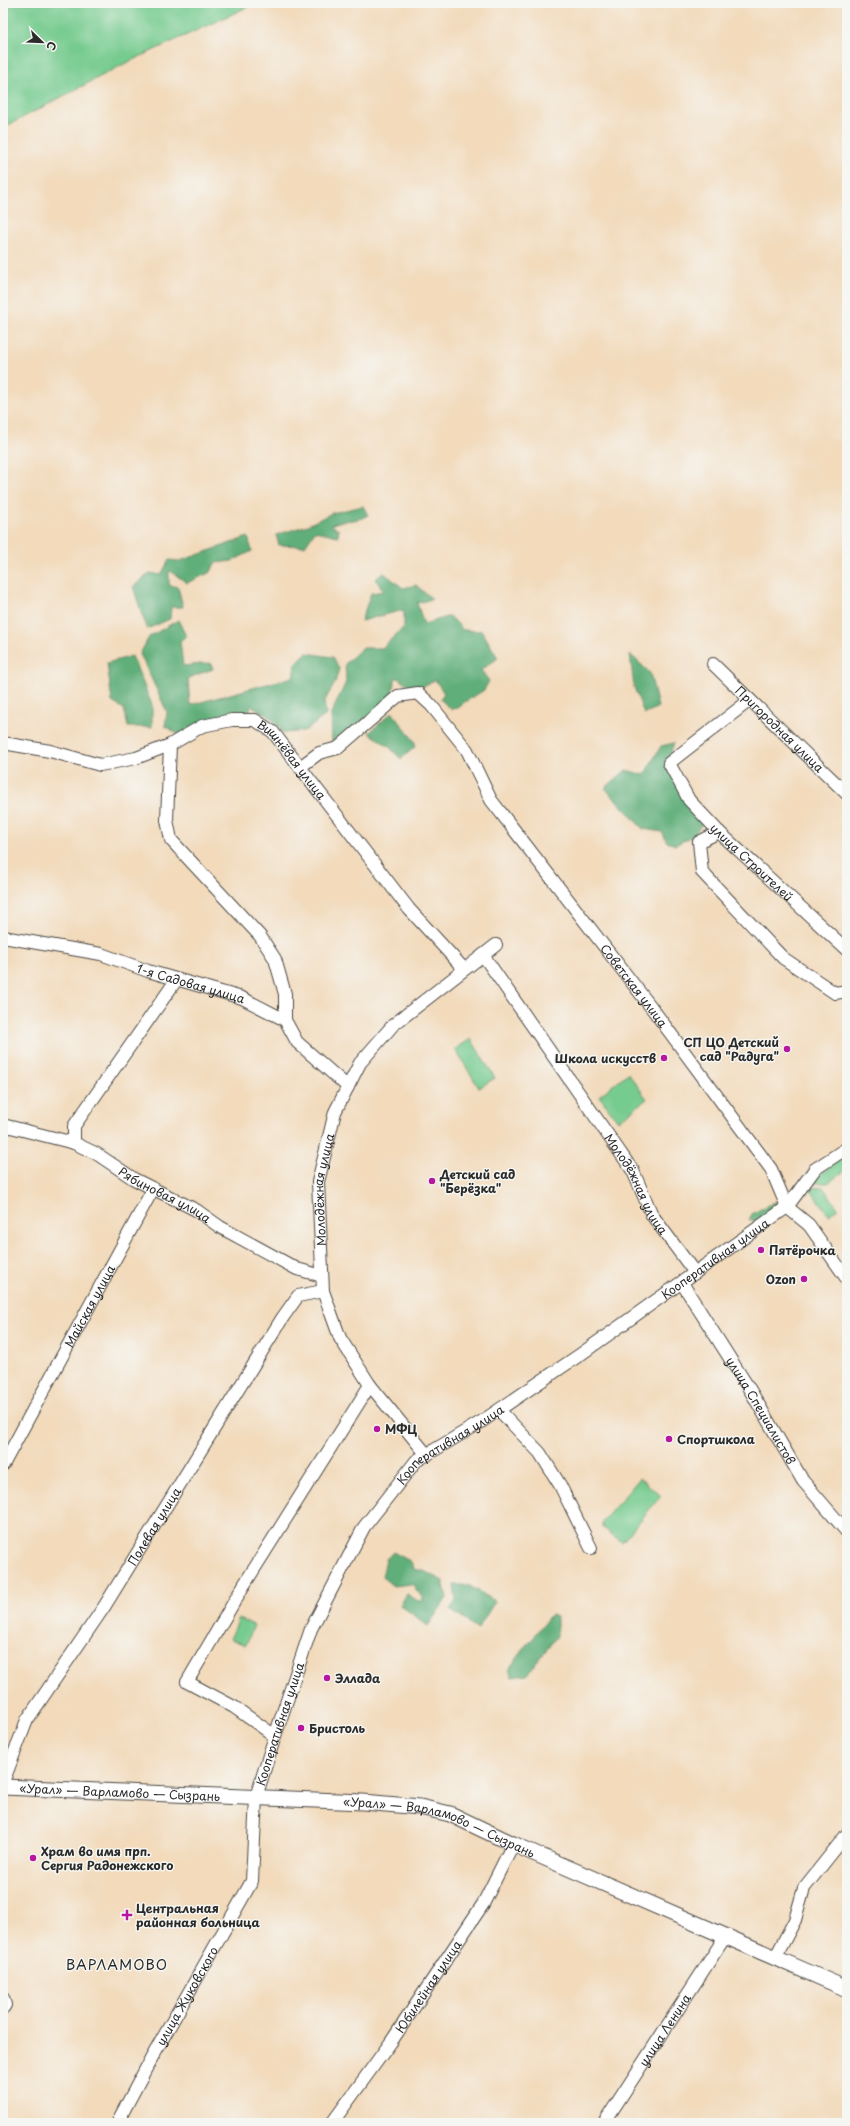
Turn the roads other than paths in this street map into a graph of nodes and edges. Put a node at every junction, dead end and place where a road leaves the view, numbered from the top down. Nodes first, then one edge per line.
1 (713, 664) dead end
2 (750, 700) junction
3 (3, 743) edge
4 (170, 745) junction
5 (300, 767) junction
6 (847, 794) edge
7 (719, 832) junction
8 (3, 937) edge
9 (496, 945) dead end
10 (847, 950) edge
11 (483, 955) junction
12 (464, 969) junction
13 (177, 979) junction
14 (847, 991) edge
15 (286, 1020) junction
16 (348, 1087) junction
17 (3, 1125) edge
18 (74, 1143) junction
19 (847, 1148) edge
20 (153, 1188) junction
21 (788, 1207) junction
22 (695, 1273) junction
23 (322, 1276) junction
24 (847, 1279) edge
25 (682, 1282) junction
26 (323, 1291) junction
27 (370, 1385) junction
28 (499, 1410) junction
29 (426, 1455) junction
30 (3, 1466) edge
31 (847, 1532) edge
32 (591, 1548) dead end
33 (275, 1736) junction
34 (3, 1782) edge
35 (3, 1788) edge
36 (256, 1797) junction
37 (847, 1834) edge
38 (513, 1844) junction
39 (725, 1937) junction
40 (775, 1958) junction
41 (847, 1989) edge
42 (3, 1998) edge
43 (3, 2008) edge
44 (117, 2123) edge
45 (332, 2123) edge
46 (604, 2123) edge

1 - 2 street, Пригородная улица
2 - 6 street, Пригородная улица
2 - 7 street, улица Строителей
3 - 4 street, Вишнёвая улица
4 - 5 street, Вишнёвая улица
4 - 15 street
5 - 12 street, Вишнёвая улица
5 - 21 street, Советская улица
7 - 10 street, улица Строителей
7 - 14 street
8 - 13 street, 1-я Садовая улица
9 - 11 street, Молодёжная улица
11 - 12 street, Молодёжная улица
11 - 22 street, Молодёжная улица
12 - 16 street, Молодёжная улица
13 - 15 street, 1-я Садовая улица
13 - 18 street
15 - 16 street
16 - 23 street, Молодёжная улица
17 - 18 street, Рябиновая улица
18 - 20 street, Рябиновая улица
19 - 21 street, Кооперативная улица
20 - 23 street, Рябиновая улица
20 - 30 street, Майская улица
21 - 22 street, Кооперативная улица
21 - 24 street, Советская улица
22 - 25 street, Кооперативная улица
23 - 26 street, Молодёжная улица
25 - 28 street, Кооперативная улица
25 - 31 street, улица Специалистов
26 - 27 street, Молодёжная улица
26 - 34 street, Полевая улица
27 - 29 street, Молодёжная улица
27 - 33 street
28 - 29 street, Кооперативная улица
28 - 32 street
29 - 33 street, Кооперативная улица
33 - 36 street, Кооперативная улица
35 - 36 main road, «Урал» — Варламово — Сызрань
36 - 38 main road, «Урал» — Варламово — Сызрань
36 - 44 street, улица Жуковского
37 - 40 street
38 - 39 main road, «Урал» — Варламово — Сызрань
38 - 45 street, Юбилейная улица
39 - 40 main road, «Урал» — Варламово — Сызрань
39 - 46 street, улица Ленина
40 - 41 main road, «Урал» — Варламово — Сызрань
42 - 43 street

